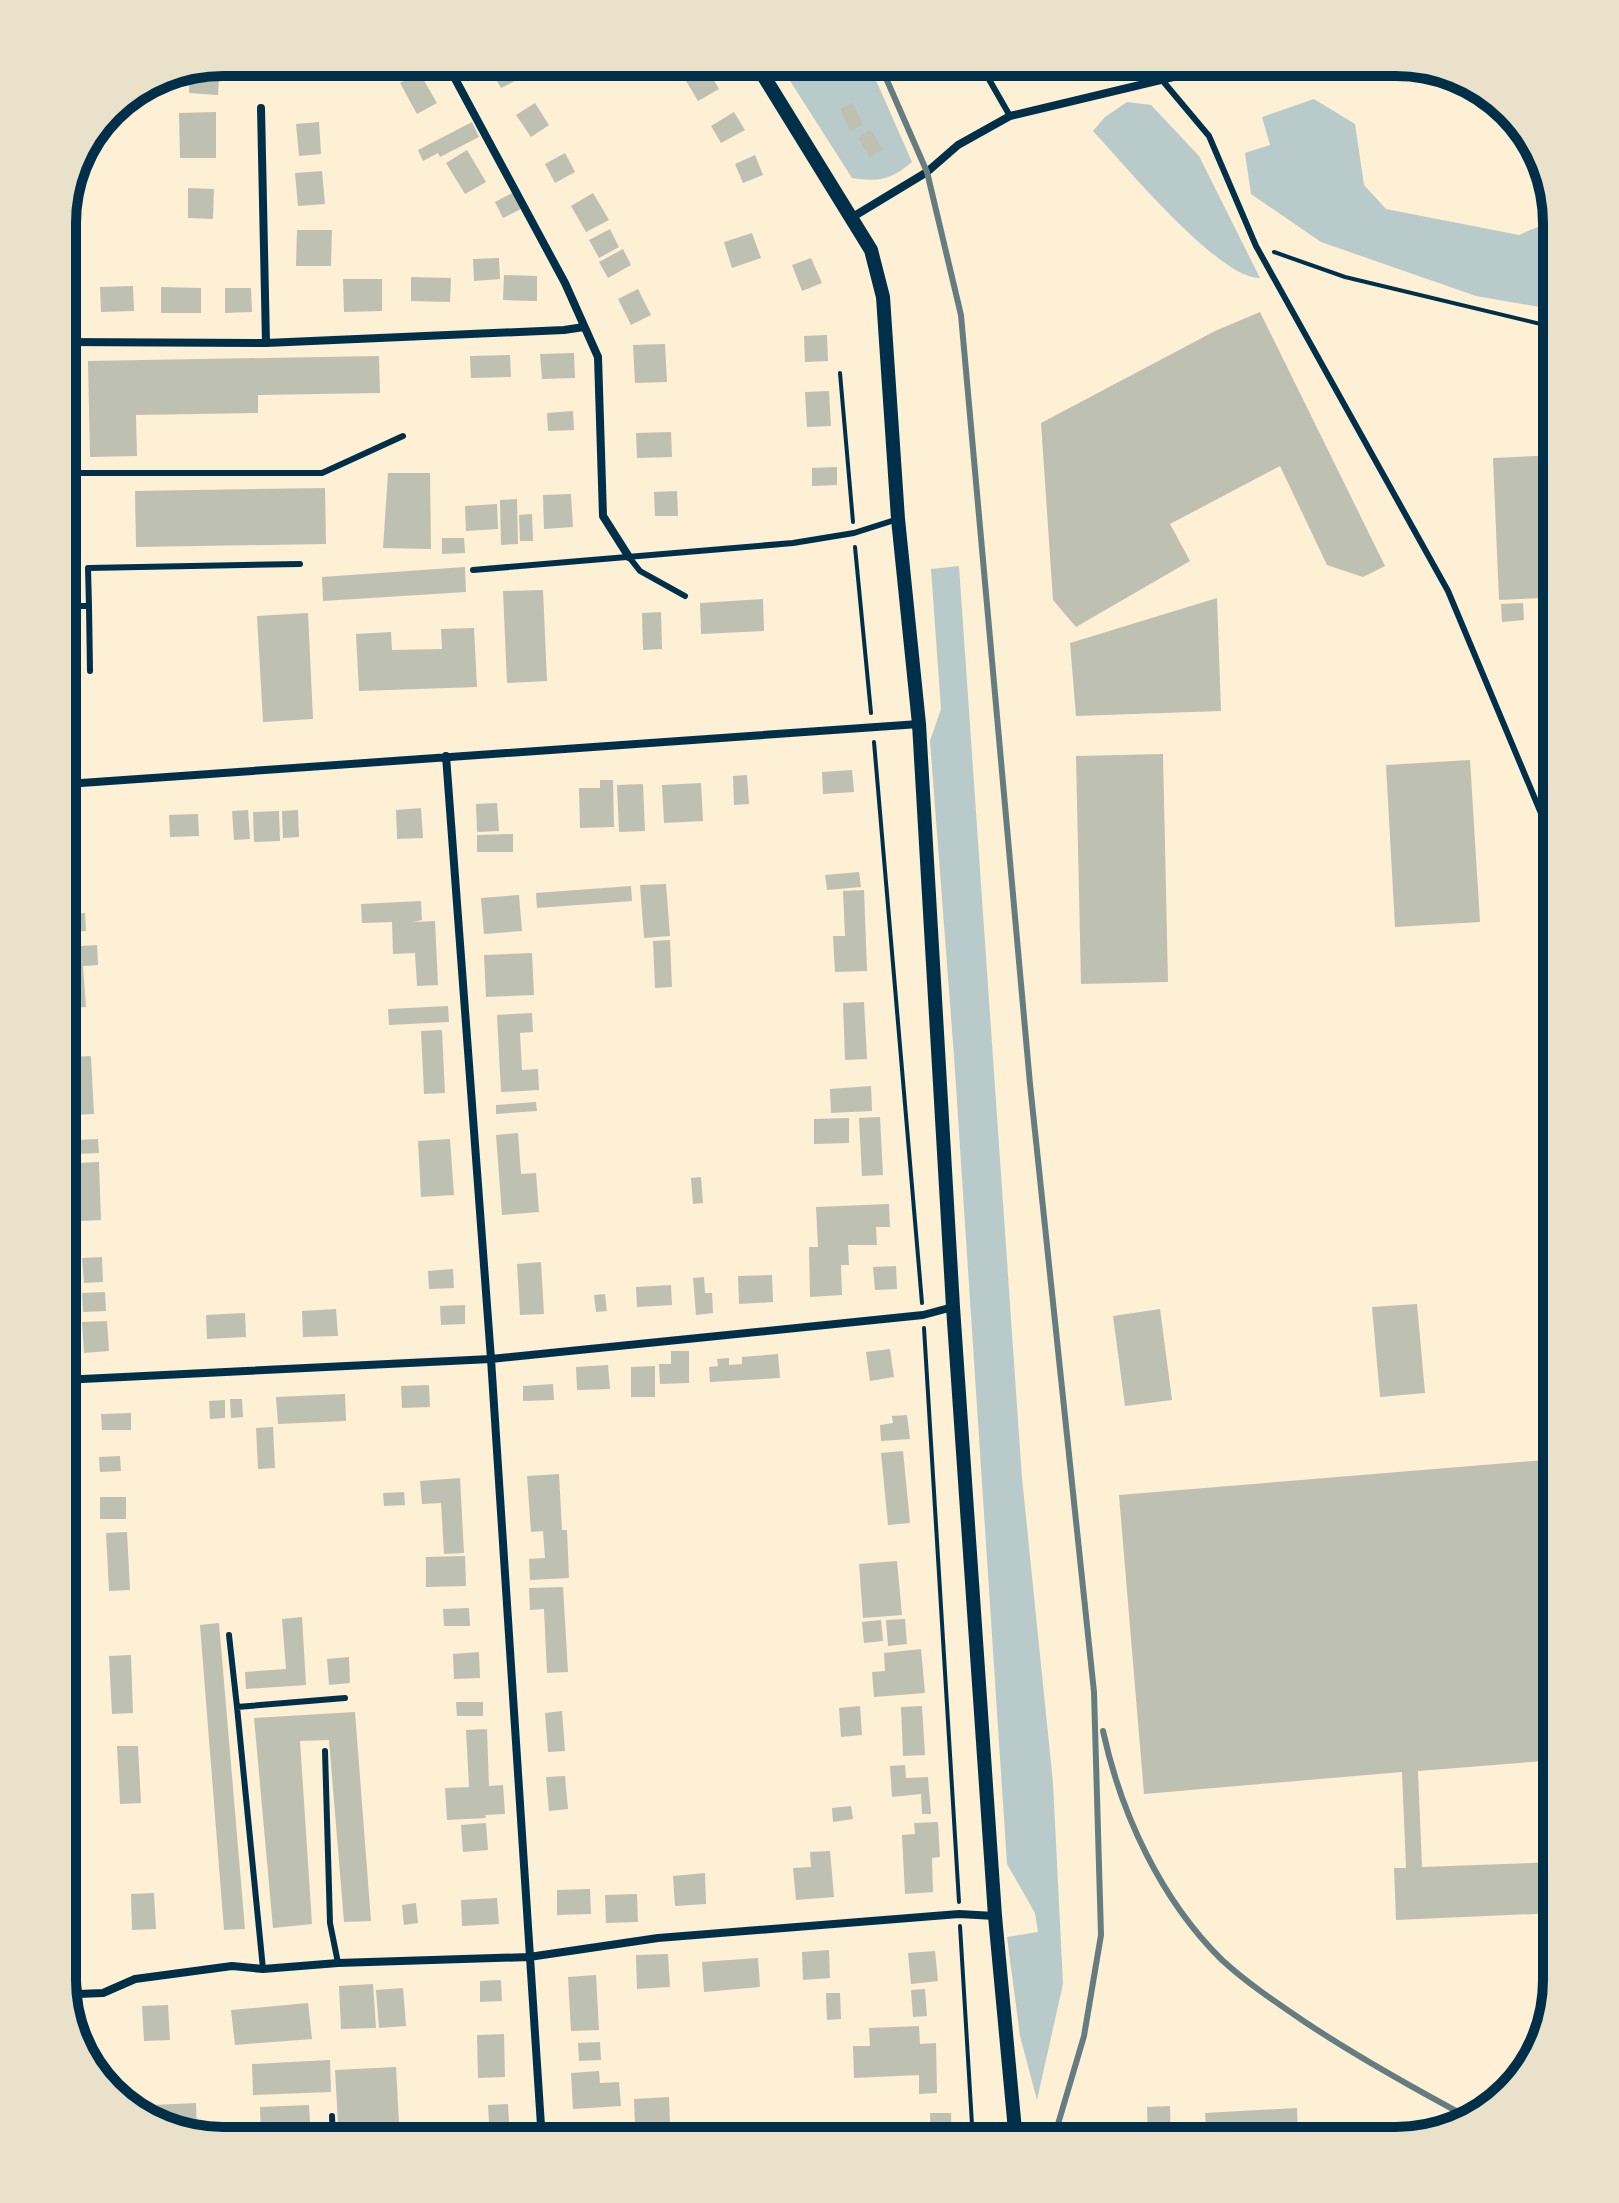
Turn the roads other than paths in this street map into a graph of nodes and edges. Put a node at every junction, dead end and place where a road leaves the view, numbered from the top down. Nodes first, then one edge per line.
1 (454, 76) edge
2 (763, 76) edge
3 (987, 76) edge
4 (1178, 76) edge
5 (1162, 80) junction
6 (261, 108) dead end
7 (1010, 116) junction
8 (850, 219) junction
9 (584, 327) junction
10 (76, 342) edge
11 (266, 343) junction
12 (403, 436) dead end
13 (76, 473) edge
14 (898, 519) junction
15 (629, 557) junction
16 (300, 564) dead end
17 (473, 570) dead end
18 (685, 596) dead end
19 (76, 606) edge
20 (89, 606) junction
21 (90, 671) dead end
22 (919, 724) junction
23 (446, 756) junction
24 (76, 782) edge
25 (1543, 818) edge
26 (953, 1307) junction
27 (491, 1359) junction
28 (76, 1379) edge
29 (229, 1635) dead end
30 (345, 1698) dead end
31 (237, 1707) junction
32 (325, 1751) dead end
33 (995, 1916) junction
34 (529, 1957) junction
35 (338, 1963) junction
36 (263, 1969) junction
37 (76, 1976) edge
38 (78, 1994) junction
39 (77, 1999) edge
40 (332, 2116) dead end
41 (332, 2127) edge
42 (541, 2127) edge
43 (1015, 2127) edge

1 - 9 street
2 - 8 street
3 - 7 lane
4 - 5 street
5 - 7 street
5 - 25 lane
6 - 11 street
7 - 8 street
8 - 14 street
9 - 11 street
9 - 15 street
10 - 11 street
12 - 13 lane
14 - 15 lane
14 - 22 street
15 - 17 lane
15 - 18 lane
16 - 20 lane
19 - 20 lane
20 - 21 lane
22 - 23 street
22 - 26 street
23 - 24 street
23 - 27 street
26 - 27 street
26 - 33 street
27 - 28 street
27 - 34 street
29 - 31 lane
30 - 31 lane
31 - 36 lane
32 - 35 lane
33 - 34 street
33 - 43 street
34 - 35 street
34 - 42 street
35 - 36 street
36 - 38 street
37 - 38 street
38 - 39 street
40 - 41 lane

